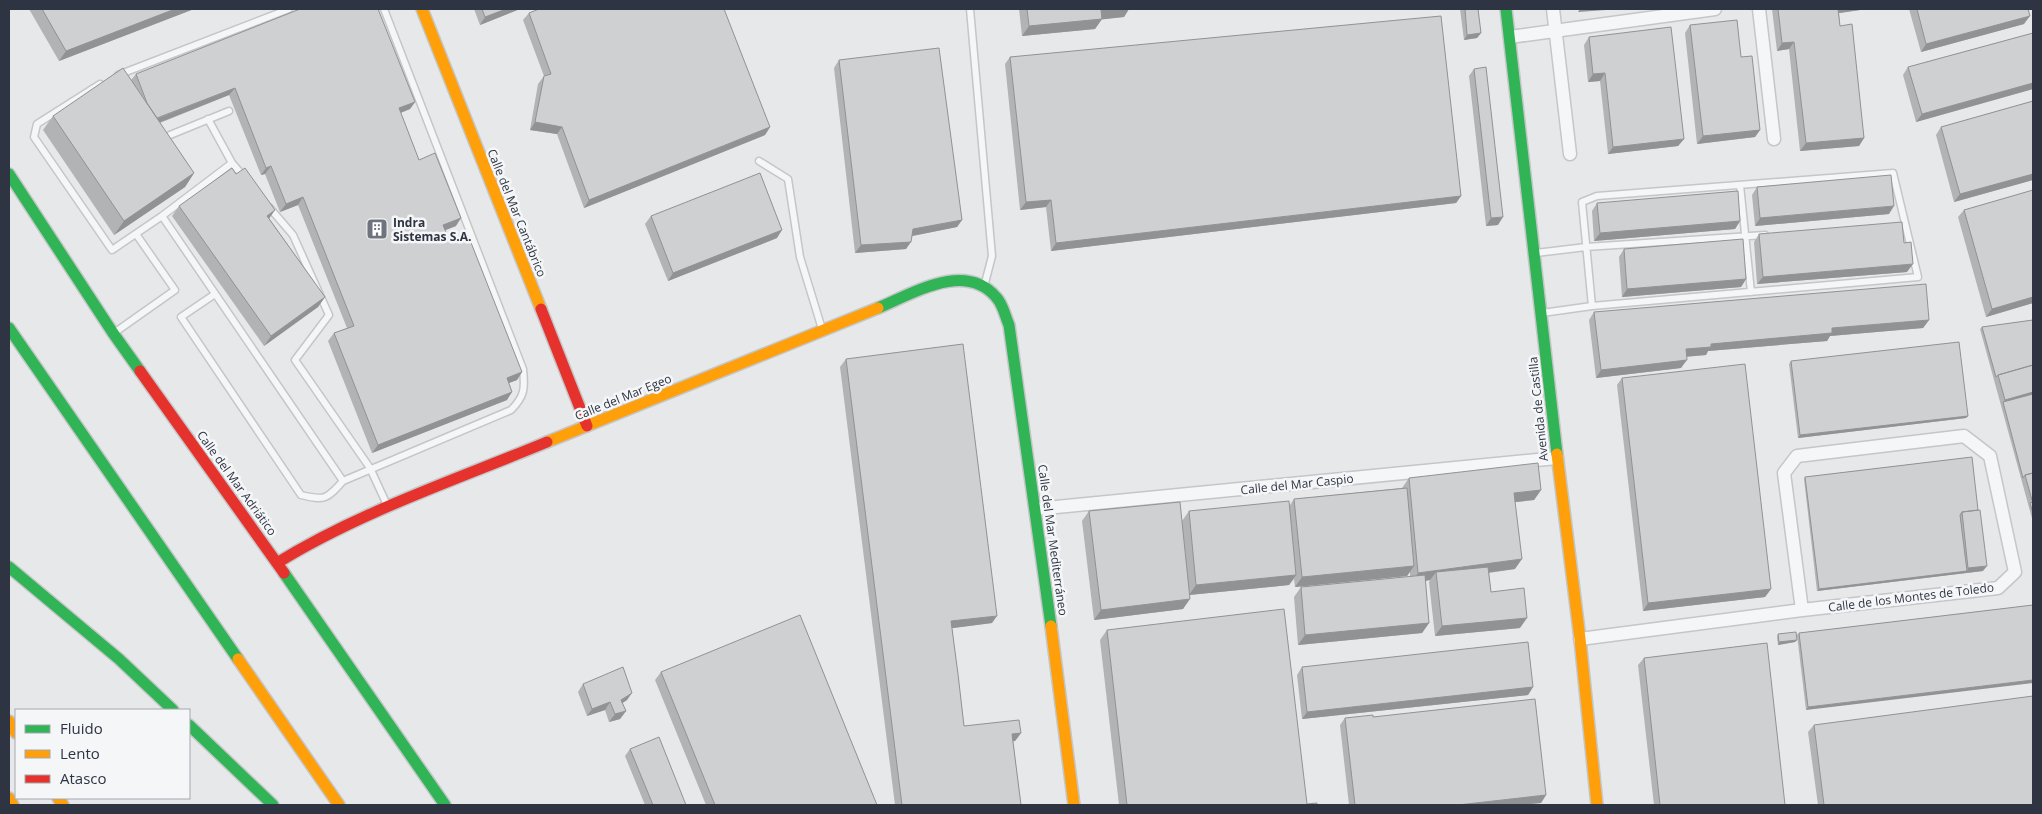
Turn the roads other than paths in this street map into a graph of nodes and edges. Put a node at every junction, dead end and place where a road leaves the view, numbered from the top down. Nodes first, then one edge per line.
1 (290, 9) edge
2 (384, 9) edge
3 (422, 9) edge
4 (970, 9) edge
5 (1506, 9) edge
6 (1553, 9) edge
7 (1715, 9) edge
8 (1759, 9) edge
9 (1556, 32) junction
10 (1510, 37) junction
11 (229, 111) dead end
12 (208, 120) junction
13 (170, 135) edge
14 (1774, 139) dead end
15 (1570, 154) dead end
16 (759, 161) dead end
17 (232, 163) junction
18 (9, 174) edge
19 (250, 185) edge
20 (1740, 185) junction
21 (263, 199) edge
22 (162, 216) junction
23 (1906, 224) junction
24 (1896, 225) edge
25 (136, 234) junction
26 (1774, 234) edge
27 (1745, 236) junction
28 (1586, 247) junction
29 (1534, 253) junction
30 (985, 286) junction
31 (1751, 292) junction
32 (215, 294) junction
33 (1592, 306) junction
34 (1541, 313) junction
35 (9, 328) edge
36 (822, 330) junction
37 (113, 333) junction
38 (587, 426) junction
39 (1557, 458) junction
40 (370, 468) junction
41 (343, 481) junction
42 (388, 507) junction
43 (1036, 509) junction
44 (277, 563) junction
45 (9, 567) edge
46 (1802, 610) junction
47 (1580, 638) junction
48 (173, 709) edge
49 (190, 726) edge
50 (9, 798) edge
51 (14, 805) edge
52 (273, 805) edge
53 (339, 805) edge
54 (445, 805) edge
55 (1074, 805) edge
56 (1597, 805) edge

1 - 25 lane
2 - 40 lane
3 - 38 main road, Calle del Mar Cantábrico
4 - 30 lane
5 - 10 main road, Avenida de Castilla
6 - 9 street
7 - 9 street
8 - 14 street
9 - 10 street
9 - 15 street
10 - 29 main road, Avenida de Castilla
11 - 12 lane
12 - 13 lane
12 - 17 lane
16 - 36 lane
17 - 19 lane
17 - 22 lane
18 - 37 main road, Calle del Mar Adriático
20 - 23 lane
20 - 27 lane
20 - 28 lane
21 - 40 lane
22 - 25 lane
22 - 32 lane
23 - 24 lane
23 - 31 lane
25 - 37 lane
26 - 27 lane
27 - 28 lane
27 - 31 lane
28 - 29 lane
28 - 33 lane
29 - 34 main road, Avenida de Castilla
30 - 36 main road, Calle del Mar Egeo
30 - 43 main road, Calle del Mar Mediterráneo
31 - 33 lane
32 - 41 lane
32 - 41 lane
33 - 34 lane
34 - 39 main road, Avenida de Castilla
35 - 53 main road
36 - 38 main road, Calle del Mar Egeo
37 - 44 main road, Calle del Mar Adriático
38 - 42 main road, Calle del Mar Egeo
39 - 43 street, Calle del Mar Caspio
39 - 47 main road, Avenida de Castilla
40 - 41 lane
40 - 42 lane
42 - 44 main road, Calle del Mar Egeo
43 - 55 main road, Calle del Mar Mediterráneo
44 - 54 main road, Calle del Mar Adriático
45 - 48 main road
46 - 46 street, Calle de los Montes de Toledo
46 - 47 street, Calle de los Montes de Toledo
47 - 56 main road, Avenida de Castilla
49 - 52 main road
50 - 51 main road

